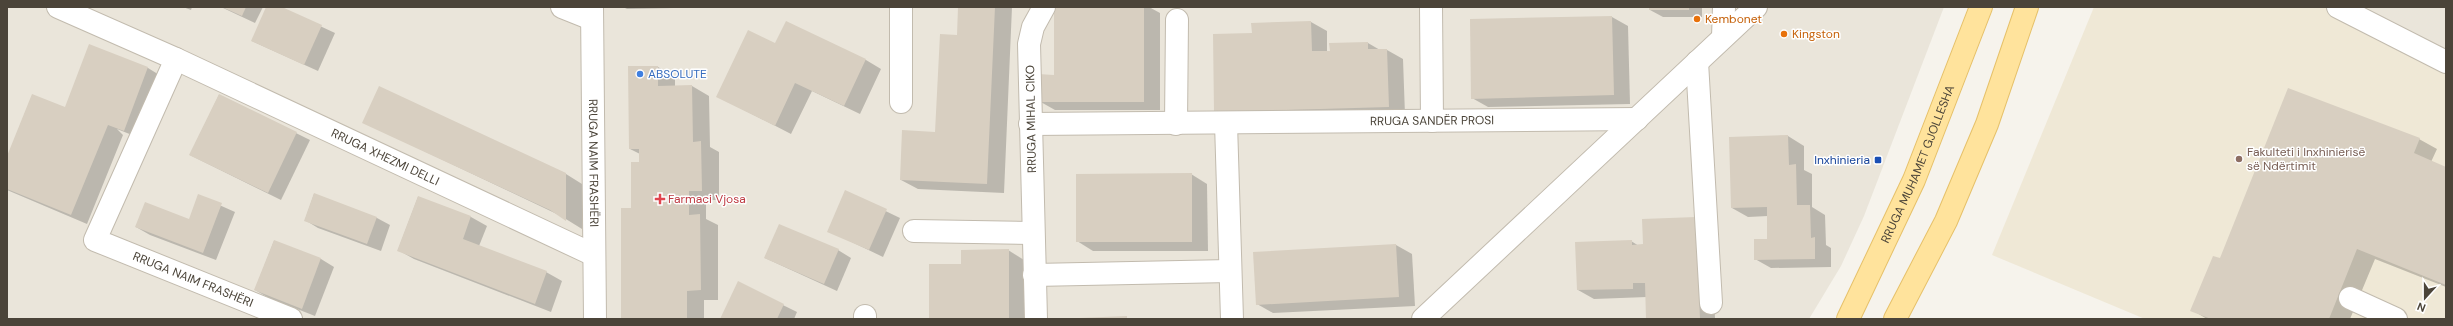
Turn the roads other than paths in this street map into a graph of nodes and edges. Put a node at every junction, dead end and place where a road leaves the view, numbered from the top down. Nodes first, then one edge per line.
1 (58, 7) edge
2 (562, 7) edge
3 (901, 7) edge
4 (1044, 7) edge
5 (1431, 7) edge
6 (1724, 7) edge
7 (1756, 7) edge
8 (1982, 7) edge
9 (2027, 7) edge
10 (2338, 7) edge
11 (592, 13) edge
12 (1177, 20) dead end
13 (1723, 38) junction
14 (176, 59) junction
15 (1697, 62) junction
16 (2446, 62) edge
17 (900, 102) dead end
18 (1637, 119) junction
19 (1432, 121) junction
20 (1226, 123) junction
21 (1030, 124) junction
22 (1176, 124) junction
23 (914, 232) dead end
24 (1033, 233) junction
25 (594, 255) junction
26 (1230, 271) junction
27 (1034, 274) junction
28 (2350, 298) dead end
29 (1711, 303) dead end
30 (291, 319) edge
31 (595, 319) edge
32 (1036, 319) edge
33 (1232, 319) edge
34 (1423, 319) edge
35 (1848, 319) edge
36 (1895, 319) edge
37 (2396, 319) edge

1 - 14 street, RRUGA XHEZMI DELLI
2 - 11 street
3 - 17 street
4 - 21 street, RRUGA MIHAL CIKO
5 - 19 street
6 - 13 street
7 - 13 street
8 - 35 main road, RRUGA MUHAMET GJOLLESHA
9 - 36 main road
10 - 16 street
11 - 25 street, RRUGA NAIM FRASHËRI
12 - 22 street
13 - 15 street
14 - 25 street, RRUGA XHEZMI DELLI
14 - 30 street, RRUGA NAIM FRASHËRI
15 - 18 street
15 - 29 street
18 - 19 street, RRUGA SANDËR PROSI
18 - 34 street
19 - 20 street, RRUGA SANDËR PROSI
20 - 22 street, RRUGA SANDËR PROSI
20 - 26 street
21 - 22 street, RRUGA SANDËR PROSI
21 - 24 street, RRUGA MIHAL CIKO
23 - 24 street
24 - 27 street, RRUGA MIHAL CIKO
25 - 31 street, RRUGA NAIM FRASHËRI
26 - 27 street
26 - 33 street
27 - 32 street, RRUGA MIHAL CIKO
28 - 37 street

